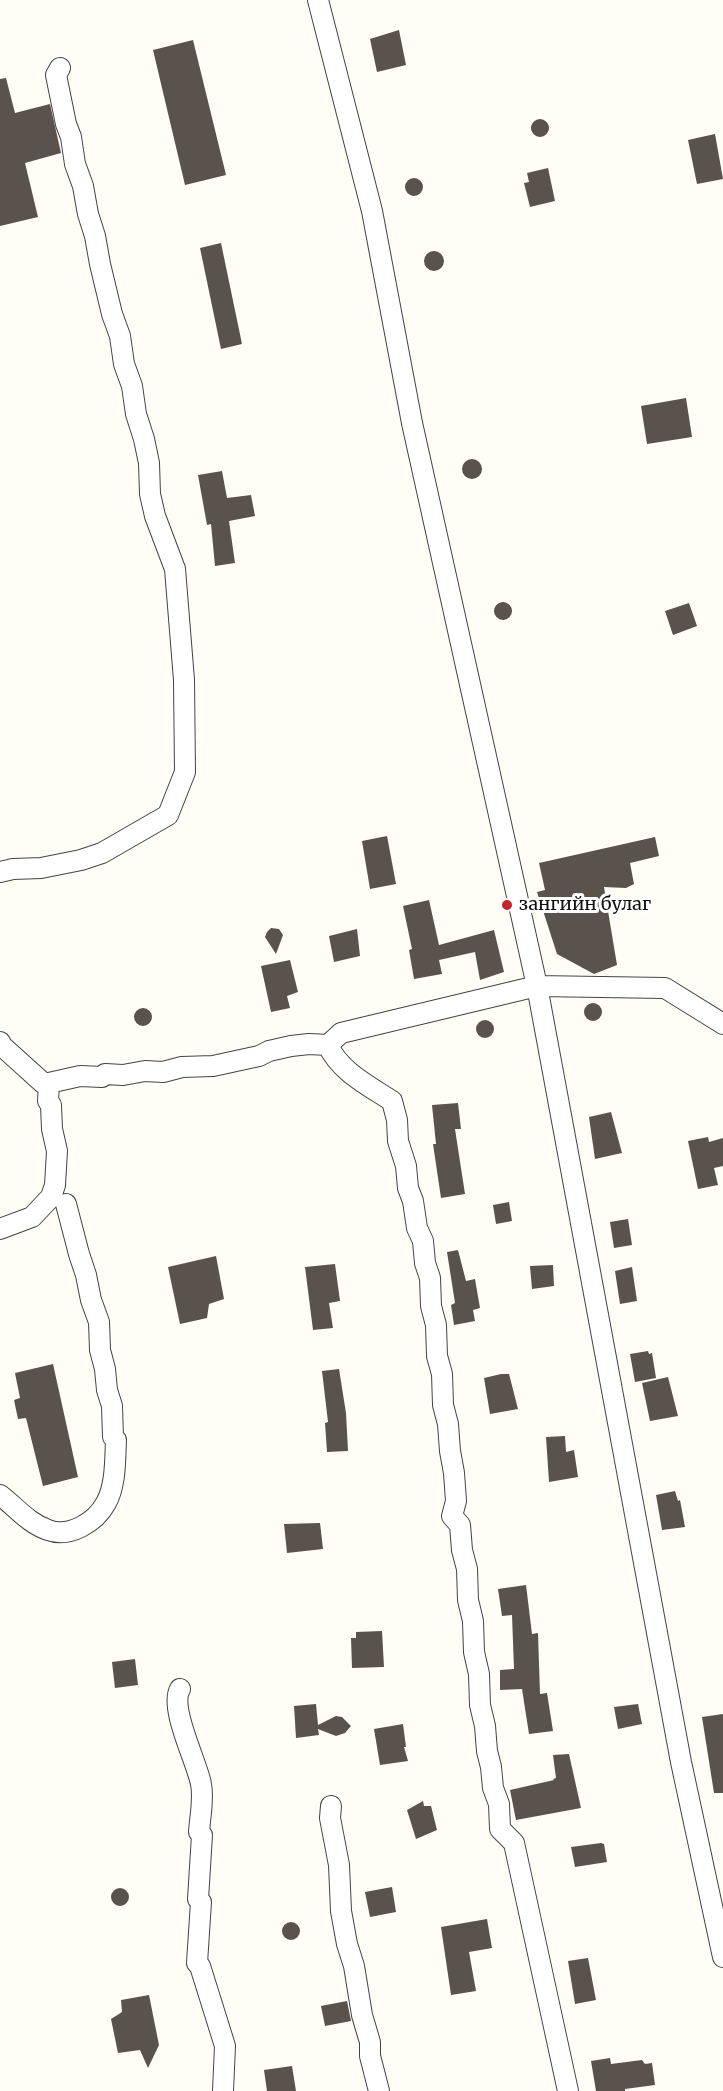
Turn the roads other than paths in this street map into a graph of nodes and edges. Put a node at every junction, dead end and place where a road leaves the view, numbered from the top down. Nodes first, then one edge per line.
1 (318, 0) edge
2 (60, 68) dead end
3 (0, 872) edge
4 (537, 986) junction
5 (723, 1024) edge
6 (0, 1042) edge
7 (328, 1045) junction
8 (49, 1083) junction
9 (66, 1204) dead end
10 (0, 1229) edge
11 (0, 1495) edge
12 (180, 1689) dead end
13 (331, 1806) dead end
14 (723, 1957) edge
15 (223, 2091) edge
16 (379, 2091) edge
17 (568, 2091) edge

1 - 4 street
2 - 3 street
4 - 5 street
4 - 7 street
4 - 14 street
6 - 8 street
7 - 8 street
7 - 17 street
8 - 10 street
9 - 11 street
12 - 15 street
13 - 16 street

